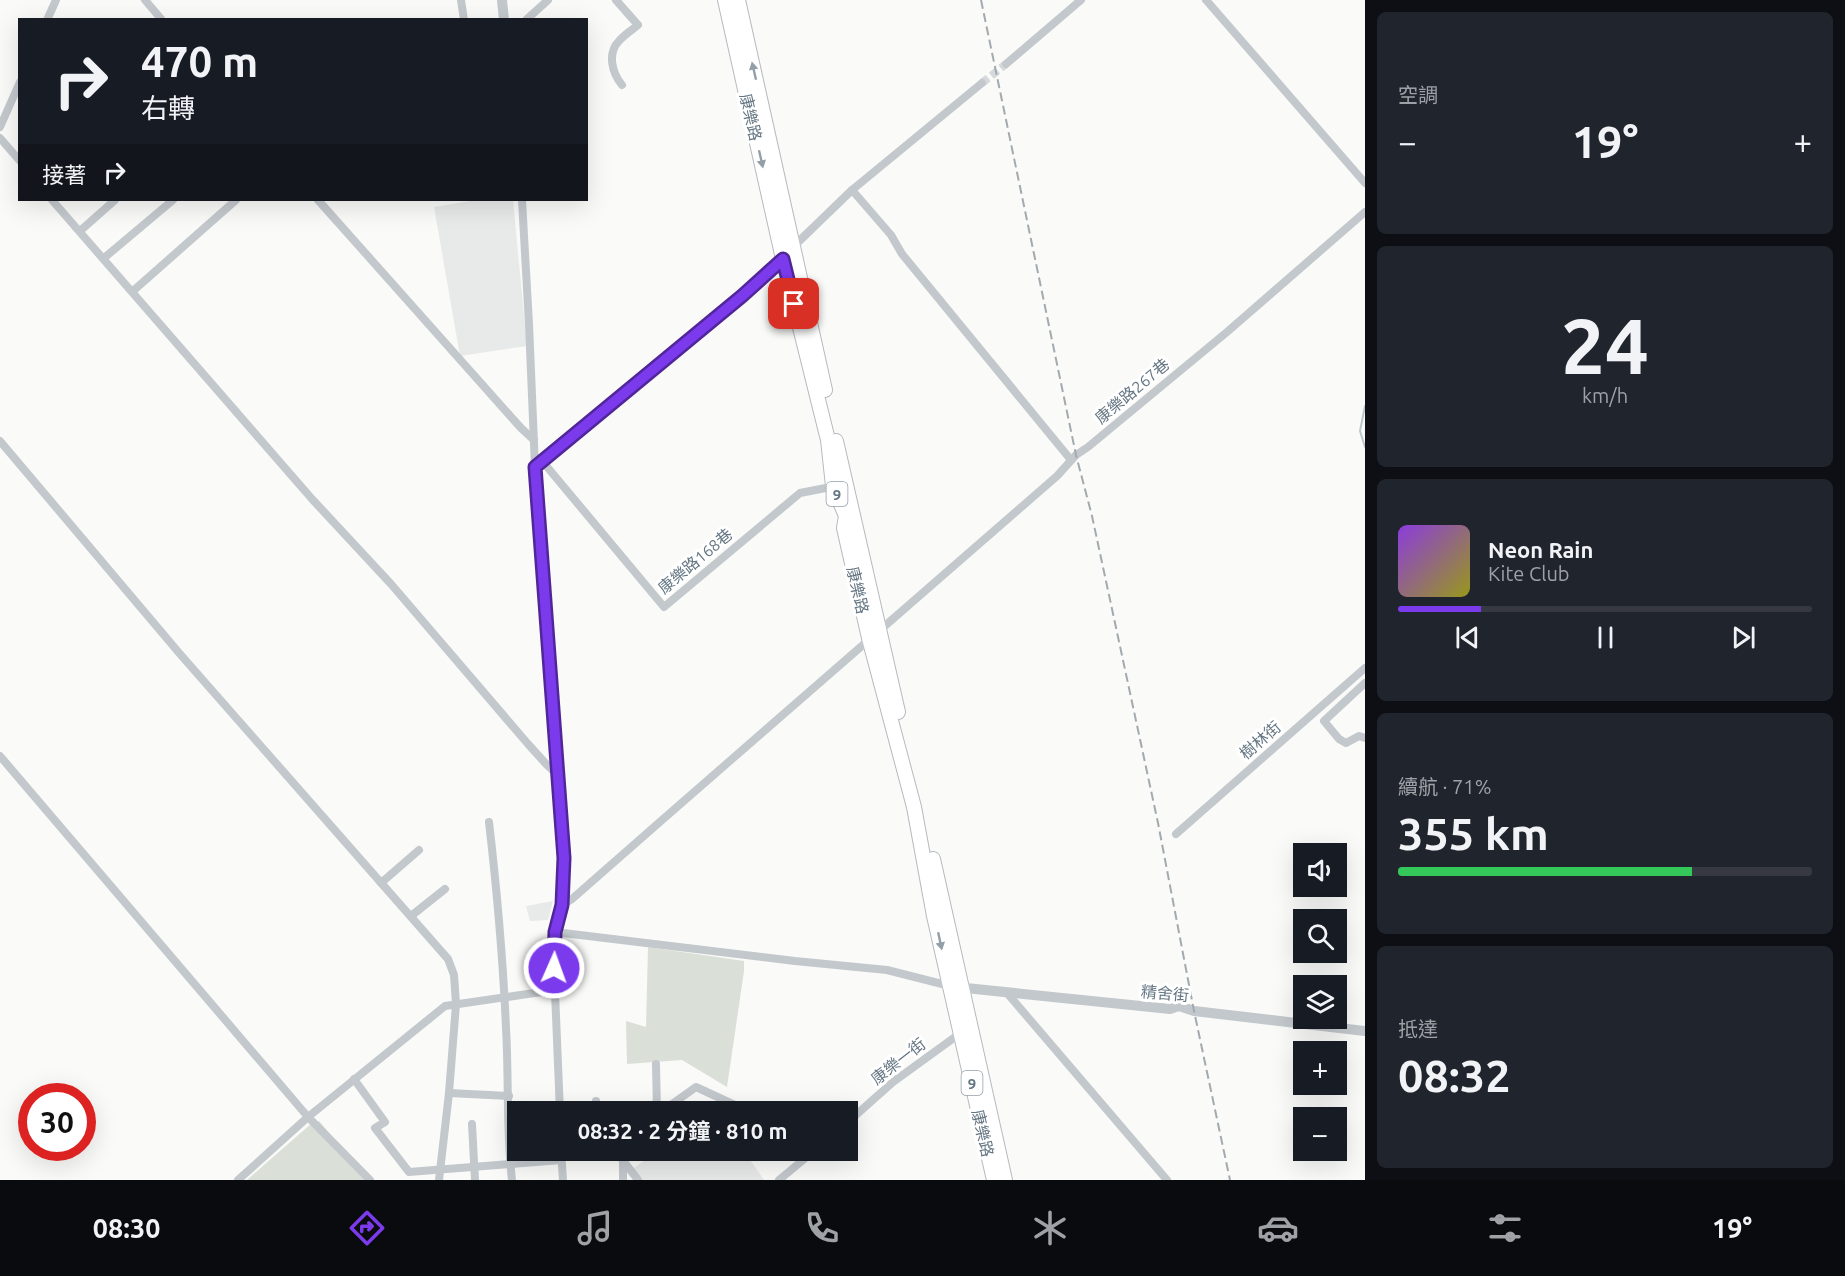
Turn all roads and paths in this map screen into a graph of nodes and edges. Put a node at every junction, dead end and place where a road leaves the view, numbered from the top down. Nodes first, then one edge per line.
1 (56, 0) edge
2 (145, 0) edge
3 (461, 0) edge
4 (502, 0) edge
5 (548, 0) edge
6 (616, 0) edge
7 (725, 0) edge
8 (738, 0) edge
9 (1081, 0) edge
10 (1206, 0) edge
11 (48, 18) edge
12 (160, 18) edge
13 (464, 18) edge
14 (504, 18) edge
15 (528, 18) edge
16 (739, 35) junction
17 (1006, 64) tunnel mouth
18 (982, 83) tunnel mouth
19 (622, 85) dead end
20 (18, 86) edge
21 (0, 127) edge
22 (0, 138) edge
23 (18, 159) edge
24 (1365, 183) edge
25 (852, 190) junction
26 (53, 201) edge
27 (114, 201) edge
28 (171, 201) edge
29 (235, 201) edge
30 (319, 201) edge
31 (522, 201) edge
32 (1365, 212) edge
33 (80, 231) junction
34 (794, 245) junction
35 (104, 258) junction
36 (783, 259) junction
37 (133, 291) junction
38 (534, 440) junction
39 (0, 441) edge
40 (1071, 460) junction
41 (539, 464) junction
42 (839, 485) junction
43 (874, 635) junction
44 (1365, 668) edge
45 (1365, 683) edge
46 (1365, 738) edge
47 (0, 756) edge
48 (558, 775) junction
49 (489, 822) dead end
50 (1176, 834) dead end
51 (419, 850) dead end
52 (381, 883) junction
53 (445, 889) dead end
54 (562, 905) junction
55 (411, 916) junction
56 (555, 932) junction
57 (956, 987) junction
58 (555, 990) junction
59 (1007, 993) junction
60 (504, 997) junction
61 (456, 1004) junction
62 (966, 1031) junction
63 (1365, 1031) edge
64 (656, 1064) dead end
65 (354, 1079) junction
66 (449, 1093) junction
67 (509, 1096) junction
68 (560, 1101) edge
69 (658, 1101) edge
70 (675, 1101) edge
71 (726, 1101) edge
72 (858, 1113) edge
73 (308, 1117) junction
74 (472, 1124) dead end
75 (523, 1161) edge
76 (561, 1161) edge
77 (803, 1161) edge
78 (622, 1162) joint
79 (510, 1163) junction
80 (474, 1167) junction
81 (439, 1170) junction
82 (238, 1180) edge
83 (370, 1180) edge
84 (439, 1180) edge
85 (475, 1180) edge
86 (512, 1180) edge
87 (562, 1180) edge
88 (623, 1180) edge
89 (638, 1180) edge
90 (779, 1180) edge
91 (994, 1180) edge
92 (1005, 1180) edge
93 (1167, 1180) edge

1 - 11 street
2 - 12 street
3 - 13 street
4 - 14 street
5 - 15 street
6 - 19 street
7 - 16 main road, 康樂路 / 9
8 - 16 main road, 康樂路 / 9
9 - 17 street
10 - 24 street
34 -> 16 main road, 康樂路 / 9
16 -> 36 main road, 康樂路 / 9
18 - 25 street
20 - 21 street
22 - 23 street
25 - 34 street
25 - 40 street
26 - 33 street
27 - 33 street
28 - 35 street
29 - 37 street
30 - 38 street
31 - 38 street
32 - 40 street, 康樂路267巷
33 - 35 street
34 - 36 street
34 - 42 main road, 康樂路 / 9
35 - 37 street
36 - 41 street
36 - 42 main road, 康樂路 / 9
37 - 48 street
38 - 41 street
39 - 52 street
40 - 43 street, 康樂路267巷
41 - 42 street, 康樂路168巷
41 - 48 street
42 - 43 main road, 康樂路 / 9
43 - 54 street, 康樂路267巷
43 - 57 main road, 康樂路 / 9
44 - 50 street, 樹林街
45 - 46 street
47 - 73 street
48 - 54 street
49 - 60 street
51 - 52 street
52 - 55 street
53 - 55 street
54 - 56 street
55 - 61 street
56 - 57 street
56 - 58 street
57 - 59 street, 精舍街
57 - 62 main road, 康樂路 / 9
58 - 60 street
58 - 68 street
59 - 63 street, 精舍街
59 - 93 street
60 - 61 street
60 - 67 street
61 - 65 street
61 - 66 street
62 - 72 street, 康樂一街
62 - 91 main road, 康樂路 / 9
62 - 92 main road, 康樂路 / 9
64 - 69 street
65 - 73 street
65 - 81 street
66 - 67 street
66 - 81 street
67 - 79 street
70 - 71 street
73 - 82 street
73 - 83 street
74 - 80 street
75 - 79 street
76 - 87 street
77 - 90 street
78 - 88 street
78 - 89 street
79 - 80 street
79 - 86 street
80 - 81 street
80 - 85 street
81 - 84 street

